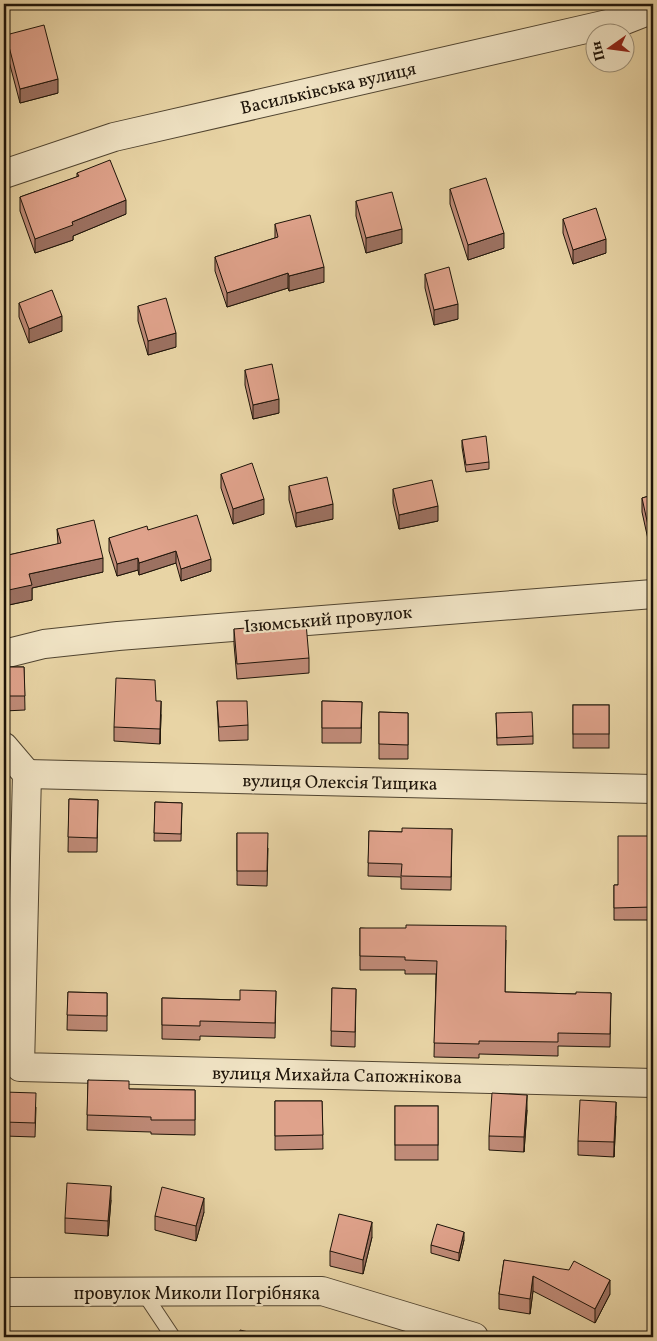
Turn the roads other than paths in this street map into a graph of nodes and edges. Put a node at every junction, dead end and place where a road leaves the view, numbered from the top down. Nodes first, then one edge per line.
1 (653, 9) edge
2 (4, 174) edge
3 (653, 594) edge
4 (4, 654) edge
5 (4, 747) edge
6 (27, 774) junction
7 (653, 789) edge
8 (653, 1083) edge
9 (4, 1292) edge
10 (143, 1292) junction
11 (173, 1337) edge
12 (474, 1337) edge

1 - 2 street, Васильківська вулиця
3 - 4 street, Ізюмський провулок
5 - 6 street
6 - 7 street, вулиця Олексія Тищика
6 - 8 street, вулиця Михайла Сапожнікова
9 - 10 street, провулок Миколи Погрібняка
10 - 11 lane
10 - 12 street, провулок Миколи Погрібняка

